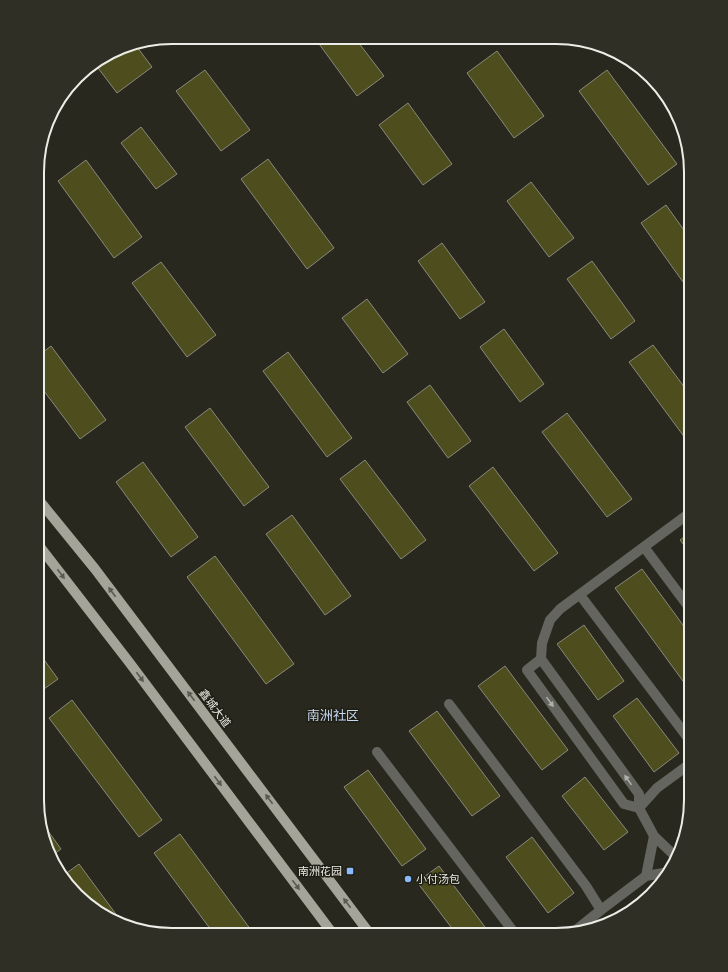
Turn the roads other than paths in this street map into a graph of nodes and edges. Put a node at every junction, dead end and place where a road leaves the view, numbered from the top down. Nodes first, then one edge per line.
1 (44, 506) edge
2 (684, 517) edge
3 (644, 547) junction
4 (44, 551) edge
5 (580, 595) junction
6 (684, 601) edge
7 (541, 659) junction
8 (449, 704) dead end
9 (684, 734) edge
10 (377, 752) dead end
11 (684, 768) edge
12 (639, 808) junction
13 (654, 836) junction
14 (672, 853) edge
15 (660, 874) edge
16 (646, 876) junction
17 (601, 910) junction
18 (581, 926) edge
19 (328, 928) edge
20 (365, 928) edge
21 (511, 928) edge

20 -> 1 main road, 鑫城大道
2 - 3 lane
3 - 5 lane
3 - 6 lane
4 -> 19 main road
5 - 7 lane
5 - 9 lane
12 -> 7 lane
7 -> 12 lane
8 - 17 lane
10 - 21 lane
11 - 12 lane
12 - 13 lane
13 - 14 lane
13 - 16 lane
15 - 16 lane
16 - 17 lane
17 - 18 lane

